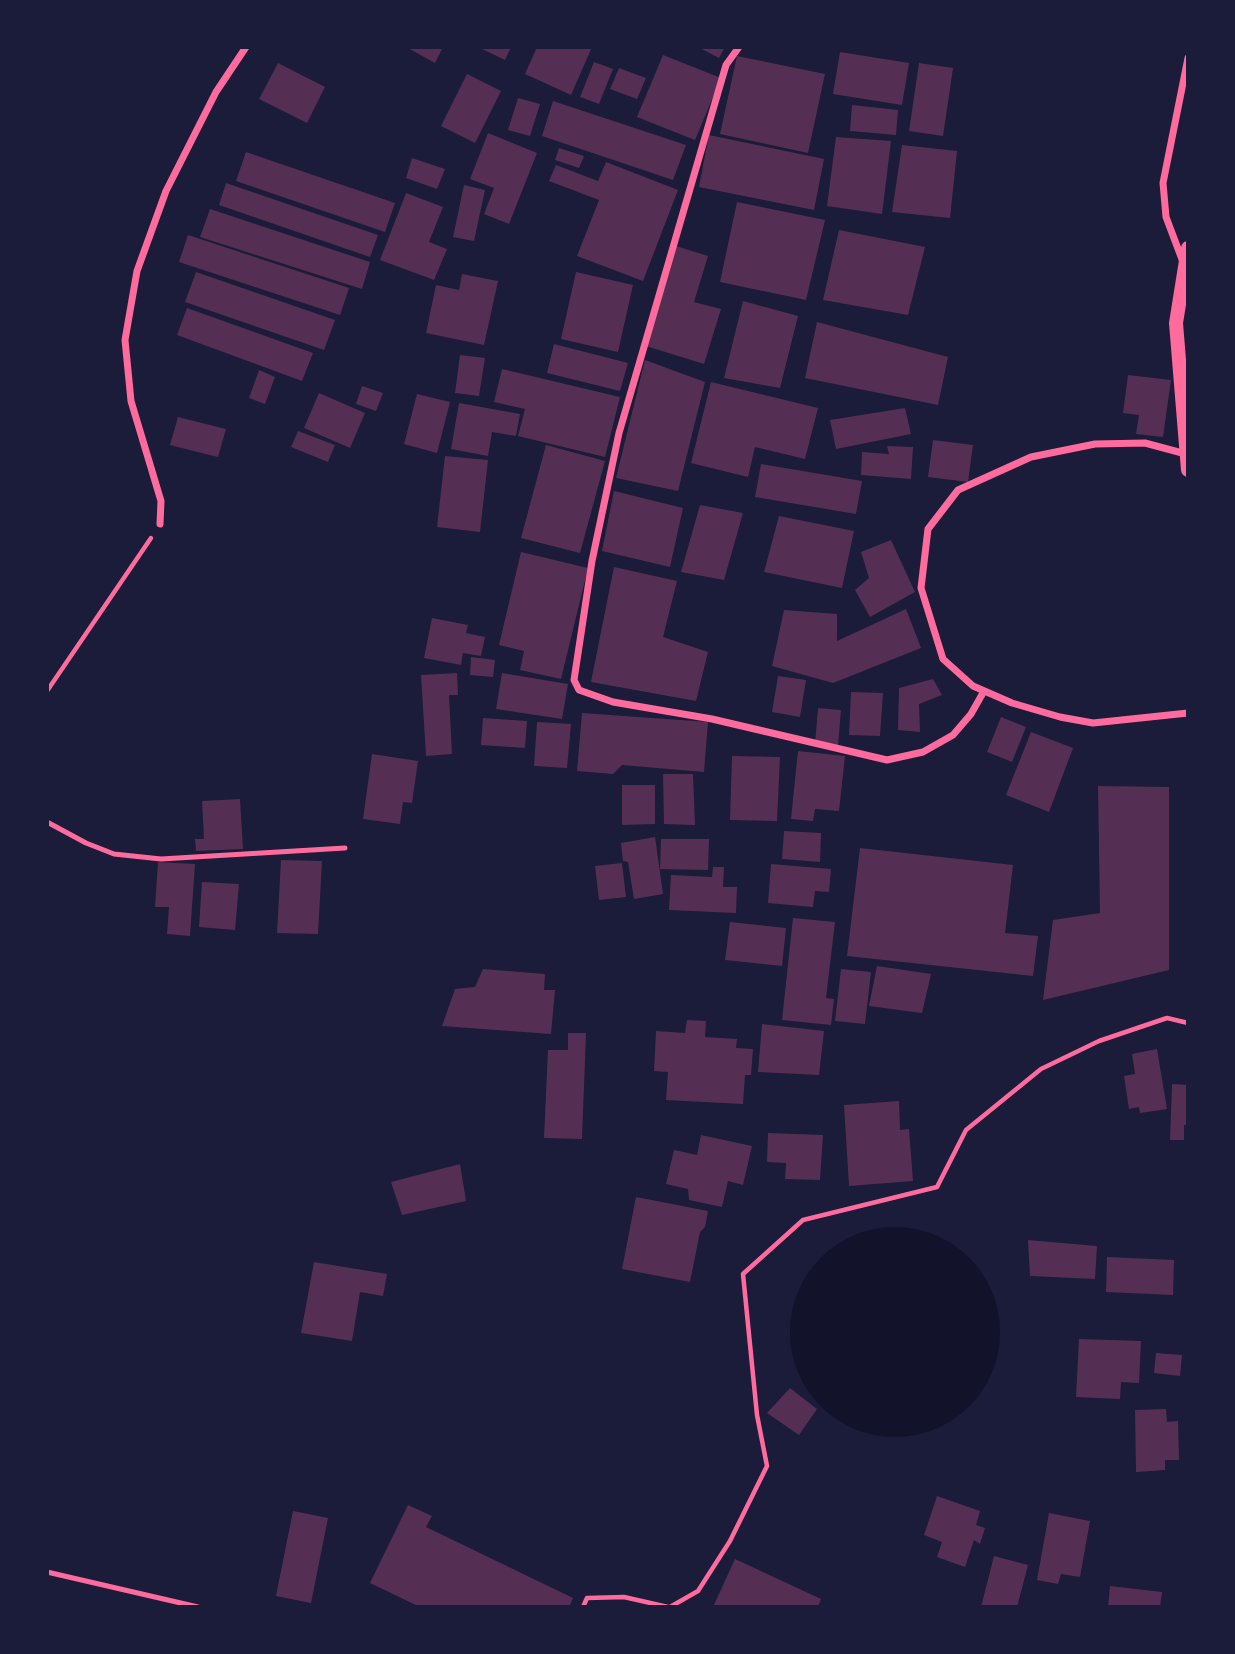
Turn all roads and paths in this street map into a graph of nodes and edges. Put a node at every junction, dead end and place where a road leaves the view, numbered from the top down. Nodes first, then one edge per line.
1 (246, 47) edge
2 (739, 47) edge
3 (1188, 58) edge
4 (1188, 248) edge
5 (1185, 267) junction
6 (1186, 454) edge
7 (1188, 470) edge
8 (160, 524) joint
9 (47, 691) edge
10 (984, 691) junction
11 (1188, 713) edge
12 (47, 822) edge
13 (345, 848) dead end
14 (1188, 1023) edge
15 (47, 1572) edge
16 (198, 1607) edge
17 (583, 1607) edge
18 (669, 1607) edge

1 - 8 street
2 - 10 street
3 - 5 street
4 - 5 main road
5 - 6 main road
6 - 7 main road
6 - 10 street
8 - 9 path
10 - 11 street
12 - 13 lane
14 - 18 path
15 - 16 lane
17 - 18 path

